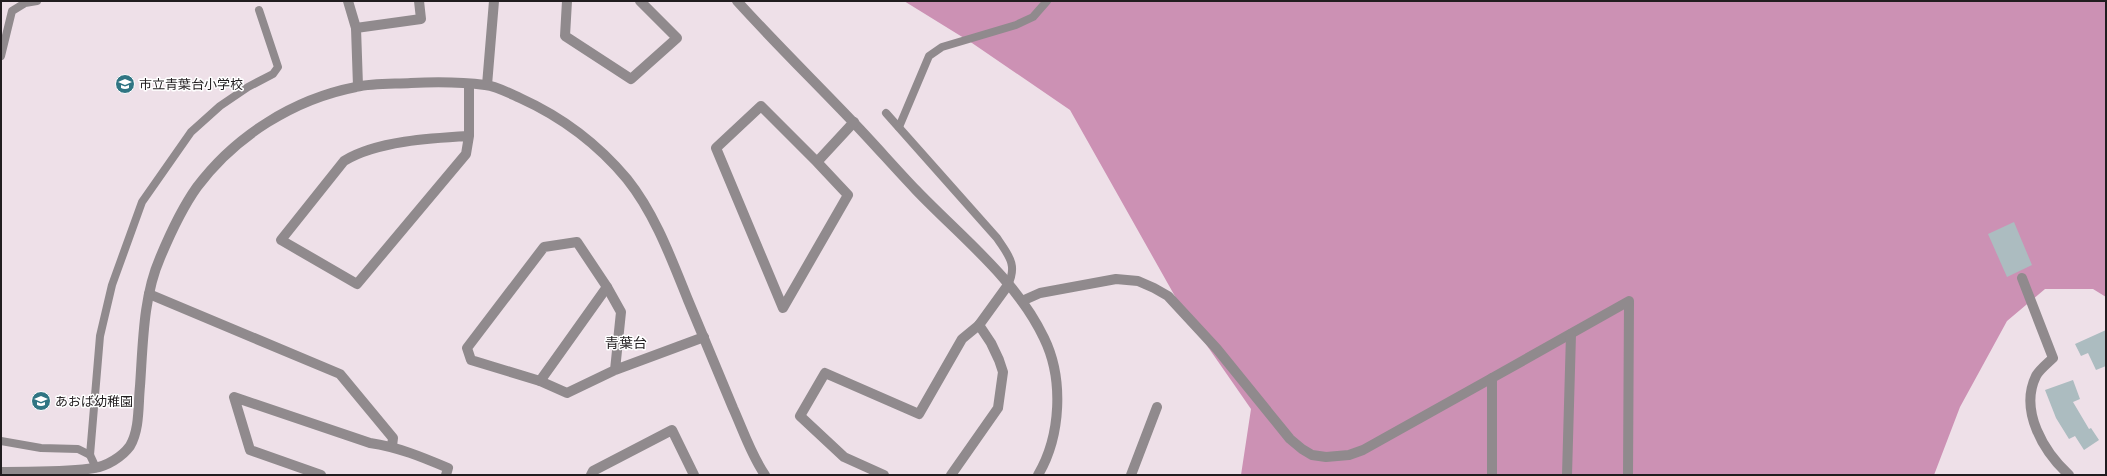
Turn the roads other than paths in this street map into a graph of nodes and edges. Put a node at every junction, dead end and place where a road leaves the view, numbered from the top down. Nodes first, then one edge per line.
1 (37, 1) edge
2 (348, 1) edge
3 (420, 1) edge
4 (494, 1) edge
5 (567, 1) edge
6 (640, 1) edge
7 (737, 1) edge
8 (1047, 1) edge
9 (259, 10) dead end
10 (356, 28) junction
11 (1, 56) edge
12 (469, 85) junction
13 (487, 85) junction
14 (358, 86) junction
15 (886, 113) dead end
16 (854, 122) junction
17 (899, 127) junction
18 (469, 136) junction
19 (817, 162) junction
20 (2022, 278) dead end
21 (1008, 285) junction
22 (607, 287) junction
23 (149, 294) junction
24 (1022, 301) junction
25 (979, 325) junction
26 (1571, 334) junction
27 (704, 337) junction
28 (615, 370) junction
29 (1492, 378) junction
30 (540, 381) junction
31 (1157, 407) dead end
32 (1, 441) edge
33 (392, 446) junction
34 (90, 455) junction
35 (96, 468) junction
36 (1, 472) edge
37 (321, 475) edge
38 (446, 475) edge
39 (591, 475) edge
40 (694, 475) edge
41 (765, 475) edge
42 (884, 475) edge
43 (952, 475) edge
44 (1038, 475) edge
45 (1131, 475) edge
46 (1492, 475) edge
47 (1567, 475) edge
48 (1628, 475) edge
49 (2069, 475) edge

1 - 11 lane
2 - 10 street
3 - 10 street
4 - 13 street
5 - 6 street
7 - 16 street
8 - 17 lane
9 - 34 lane
10 - 14 street
12 - 13 street
12 - 14 street
12 - 18 street
13 - 27 street
14 - 23 street
15 - 17 lane
16 - 19 street
16 - 21 street
17 - 21 lane
18 - 18 street
19 - 19 street
20 - 49 street
21 - 24 street
21 - 25 street
22 - 28 street
22 - 30 street
22 - 30 street
23 - 33 street
23 - 35 street
24 - 29 street
24 - 44 street
25 - 42 street
25 - 43 street
26 - 29 street
26 - 47 street
26 - 48 street
27 - 28 street
27 - 41 street
28 - 30 street
29 - 46 street
31 - 45 street
32 - 34 lane
33 - 37 street
33 - 38 street
34 - 35 lane
35 - 36 street
39 - 40 street

